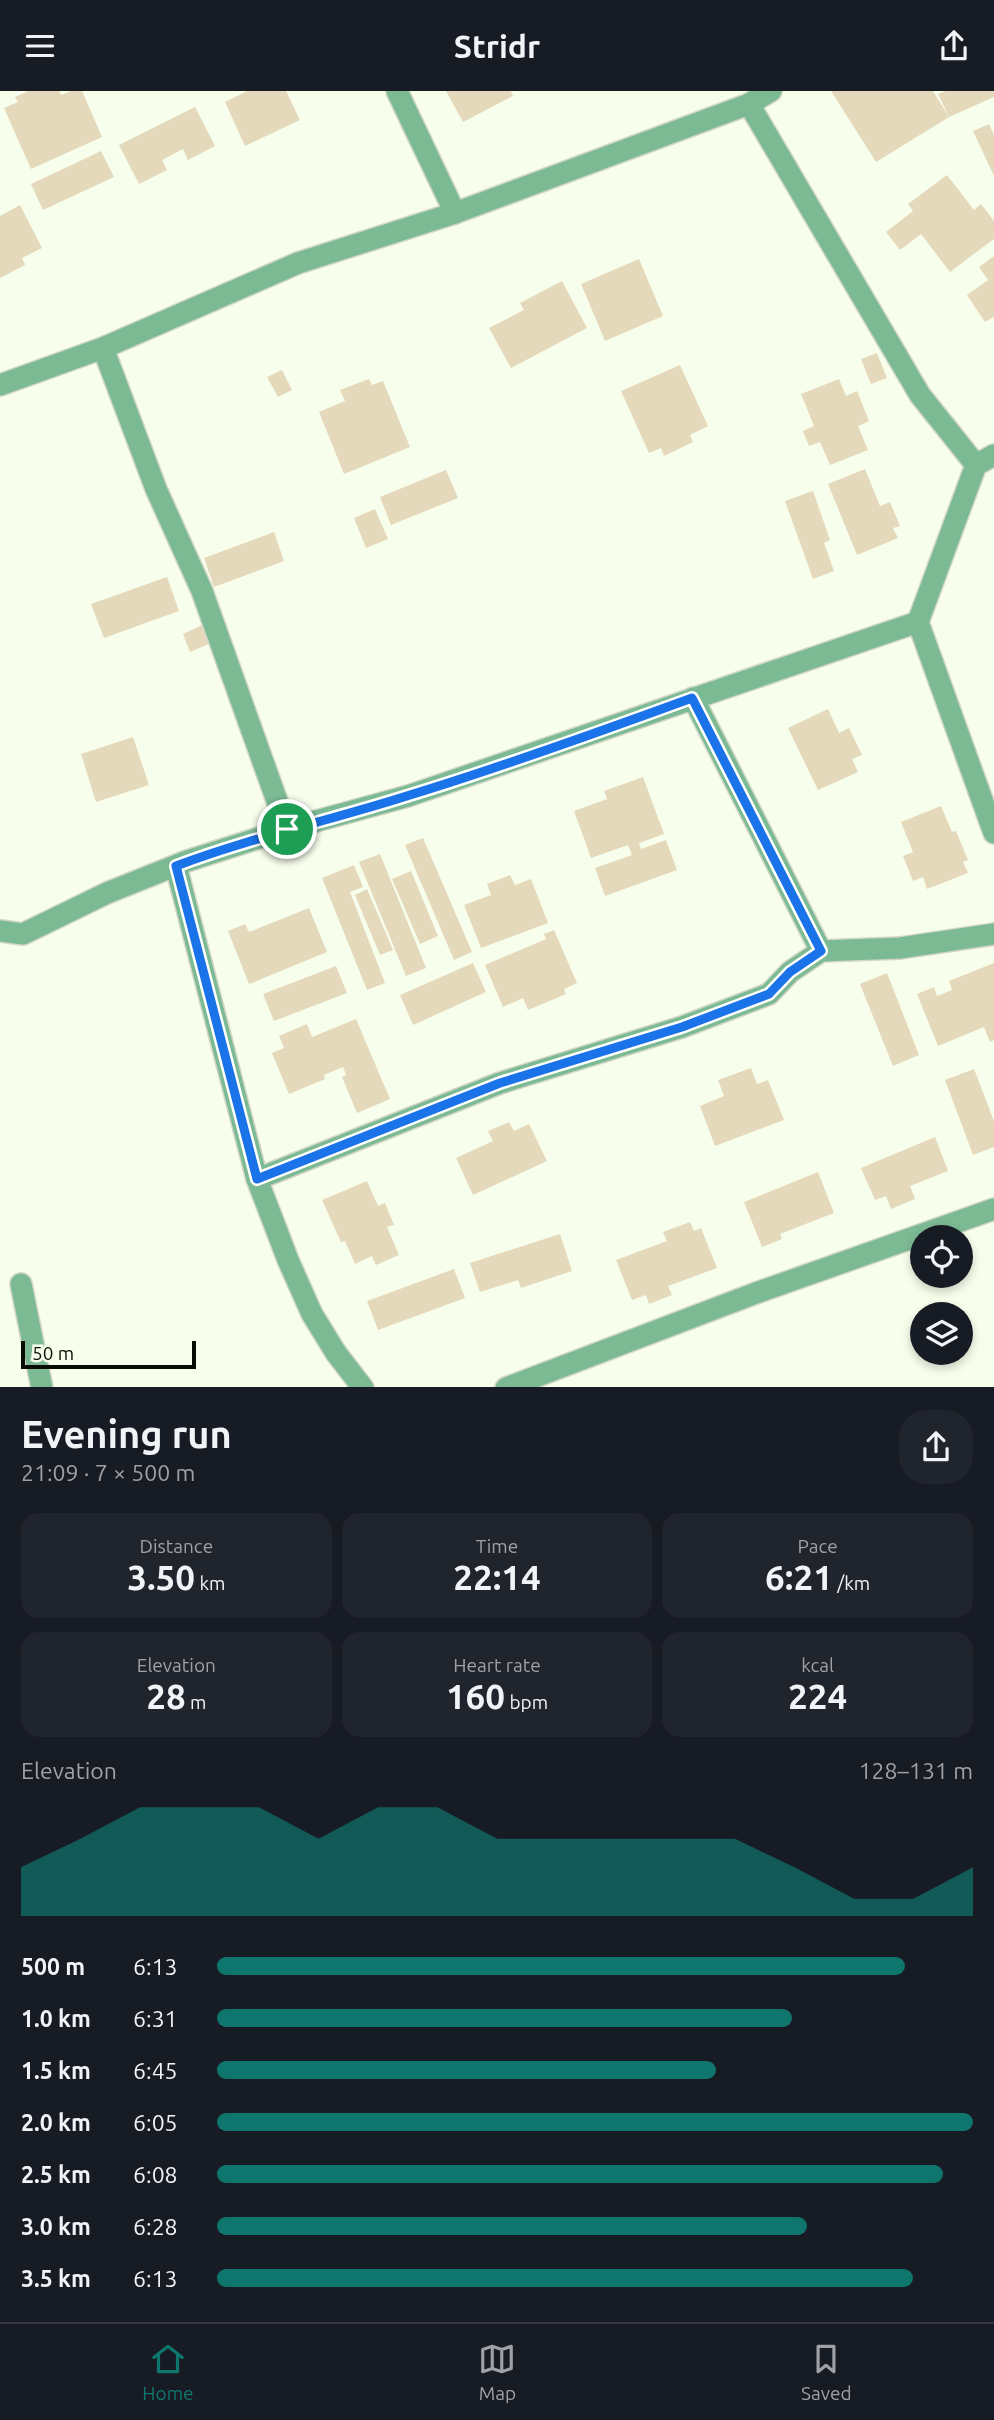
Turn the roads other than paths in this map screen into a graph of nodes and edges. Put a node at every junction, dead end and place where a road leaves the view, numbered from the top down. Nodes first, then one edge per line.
1 (397, 91) edge
2 (771, 91) edge
3 (749, 104) junction
4 (455, 213) junction
5 (103, 348) junction
6 (0, 385) edge
7 (985, 460) edge
8 (918, 622) junction
9 (692, 698) junction
10 (287, 829) junction
11 (994, 833) edge
12 (176, 866) junction
13 (0, 931) edge
14 (994, 934) edge
15 (821, 951) junction
16 (257, 1179) junction
17 (994, 1209) edge
18 (21, 1284) dead end
19 (42, 1387) edge
20 (362, 1387) edge
21 (509, 1387) edge

1 - 4 street
2 - 3 street
3 - 4 street
3 - 7 street
4 - 5 street
5 - 6 street
5 - 10 street
7 - 8 street
8 - 9 street
8 - 11 street
9 - 10 street
9 - 15 street
10 - 12 street
12 - 13 street
12 - 16 street
14 - 15 street
15 - 16 street
16 - 20 street
17 - 21 street
18 - 19 street

